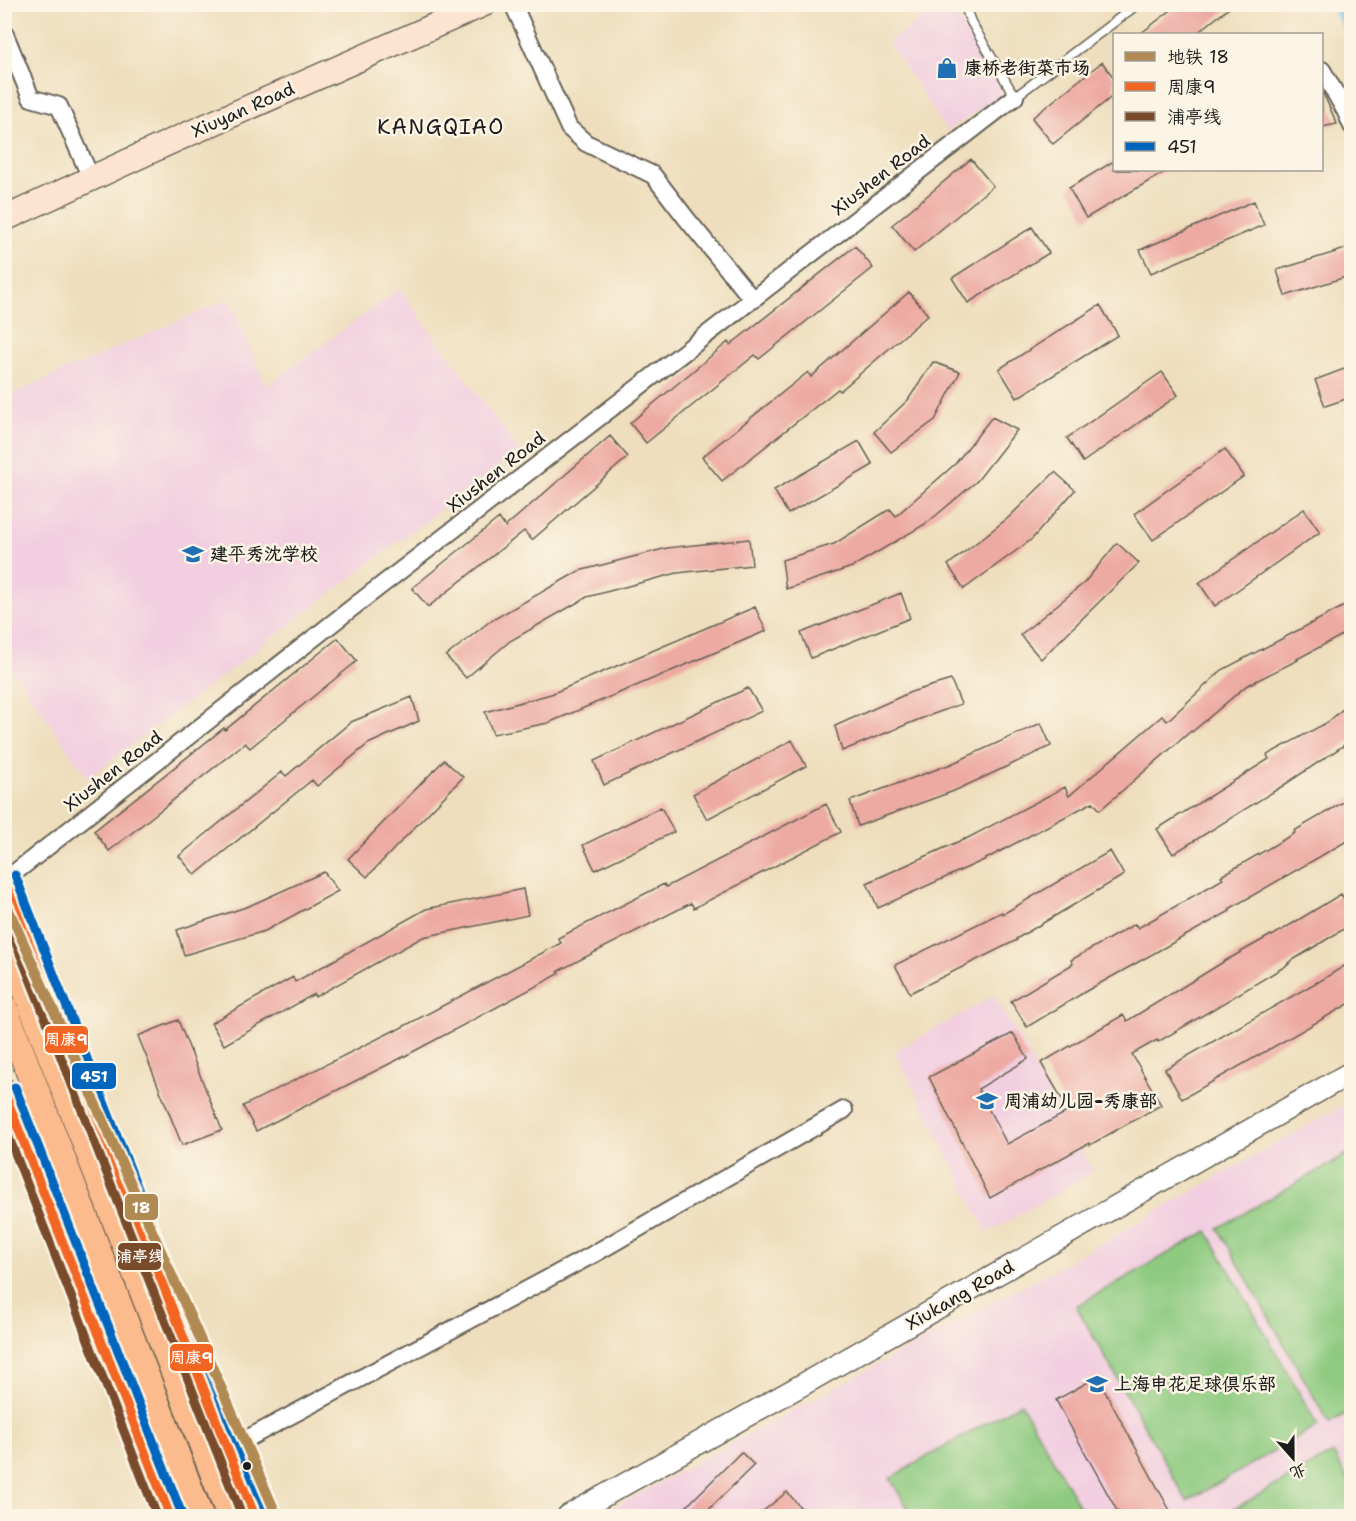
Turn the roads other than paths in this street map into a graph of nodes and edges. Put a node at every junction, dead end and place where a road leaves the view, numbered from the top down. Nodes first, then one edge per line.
1 (484, 4) edge
2 (513, 4) edge
3 (964, 4) edge
4 (1138, 4) edge
5 (4, 32) edge
6 (1323, 72) edge
7 (1015, 97) junction
8 (1352, 126) edge
9 (91, 178) junction
10 (4, 219) edge
11 (753, 299) junction
12 (5, 880) edge
13 (4, 934) edge
14 (4, 1007) edge
15 (1352, 1072) edge
16 (4, 1091) edge
17 (844, 1110) dead end
18 (226, 1448) junction
19 (170, 1516) edge
20 (200, 1516) edge
21 (230, 1516) edge
22 (255, 1516) edge
23 (568, 1516) edge

1 - 9 main road, Xiuyan Road
2 - 11 street
3 - 7 lane
4 - 7 lane
5 - 9 street
6 - 8 street
7 - 11 street, Xiushen Road
9 - 10 main road, Xiuyan Road
11 - 12 street, Xiushen Road
12 - 18 main road
13 - 21 main road
14 - 20 main road
15 - 23 street, Xiukang Road
16 - 19 main road
17 - 18 street
18 - 22 main road

